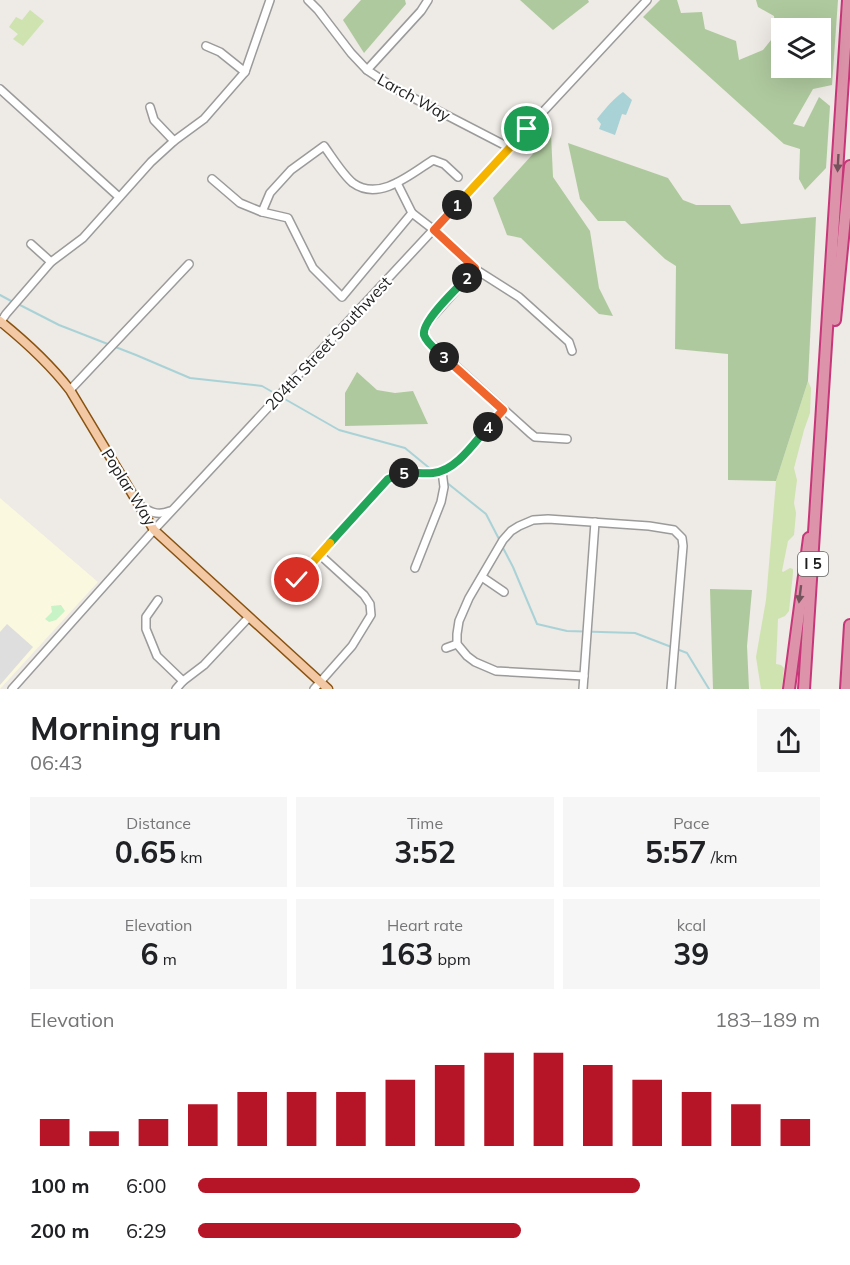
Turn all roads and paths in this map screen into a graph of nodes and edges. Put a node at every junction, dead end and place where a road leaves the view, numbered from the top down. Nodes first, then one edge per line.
1 (270, 0) edge
2 (308, 0) edge
3 (428, 0) edge
4 (647, 0) edge
5 (848, 0) edge
6 (206, 46) dead end
7 (367, 70) junction
8 (244, 72) junction
9 (0, 89) edge
10 (150, 106) dead end
11 (174, 141) junction
12 (510, 148) junction
13 (850, 166) edge
14 (458, 177) dead end
15 (212, 179) dead end
16 (398, 183) junction
17 (119, 197) junction
18 (262, 212) junction
19 (412, 213) junction
20 (434, 230) junction
21 (31, 244) dead end
22 (51, 262) junction
23 (189, 264) dead end
24 (475, 268) junction
25 (0, 322) edge
26 (572, 351) dead end
27 (70, 390) junction
28 (503, 410) junction
29 (567, 439) dead end
30 (442, 471) junction
31 (819, 474) junction
32 (139, 505) junction
33 (172, 510) junction
34 (595, 522) junction
35 (154, 530) junction
36 (319, 555) junction
37 (415, 568) dead end
38 (482, 577) junction
39 (297, 580) dead end
40 (504, 592) dead end
41 (158, 600) dead end
42 (249, 617) junction
43 (850, 625) edge
44 (457, 644) junction
45 (446, 648) dead end
46 (584, 676) junction
47 (183, 681) junction
48 (317, 686) edge
49 (12, 689) edge
50 (176, 689) edge
51 (328, 689) edge
52 (583, 689) edge
53 (671, 689) edge
54 (789, 689) edge
55 (804, 689) edge
56 (846, 689) edge

1 - 8 street
2 - 7 street, Larch Way
3 - 7 street
4 - 12 street, 204th Street Southwest
5 -> 31 highway, I 5
6 - 8 street
7 - 12 street, Larch Way
8 - 11 street
9 - 17 street
10 - 11 street
11 - 17 street
12 - 20 street, 204th Street Southwest
13 - 31 highway
14 - 16 street
15 - 18 street
16 - 18 street
16 - 19 street
17 - 22 street
18 - 19 street
19 - 20 street
20 - 24 street
20 - 33 street, 204th Street Southwest
21 - 22 street
22 - 25 street
23 - 27 street
24 - 26 street
24 - 28 street
25 - 27 main road, Poplar Way
27 - 32 main road, Poplar Way
28 - 29 street
28 - 30 street
30 - 36 street
30 - 37 street
31 -> 54 highway
31 - 55 highway, I 5
32 - 33 street
32 - 35 main road, Poplar Way
33 - 35 street, 204th Street Southwest
34 - 38 street
34 - 46 street
34 - 53 street
35 - 42 main road, Poplar Way
35 - 49 street, 204th Street Southwest
36 - 39 street
36 - 48 street
38 - 40 street
38 - 44 street
41 - 47 street
42 - 47 street
42 - 48 main road, Poplar Way
43 - 56 highway
44 - 45 street
44 - 46 street
46 - 52 street
47 - 50 street
48 - 51 main road, Poplar Way

